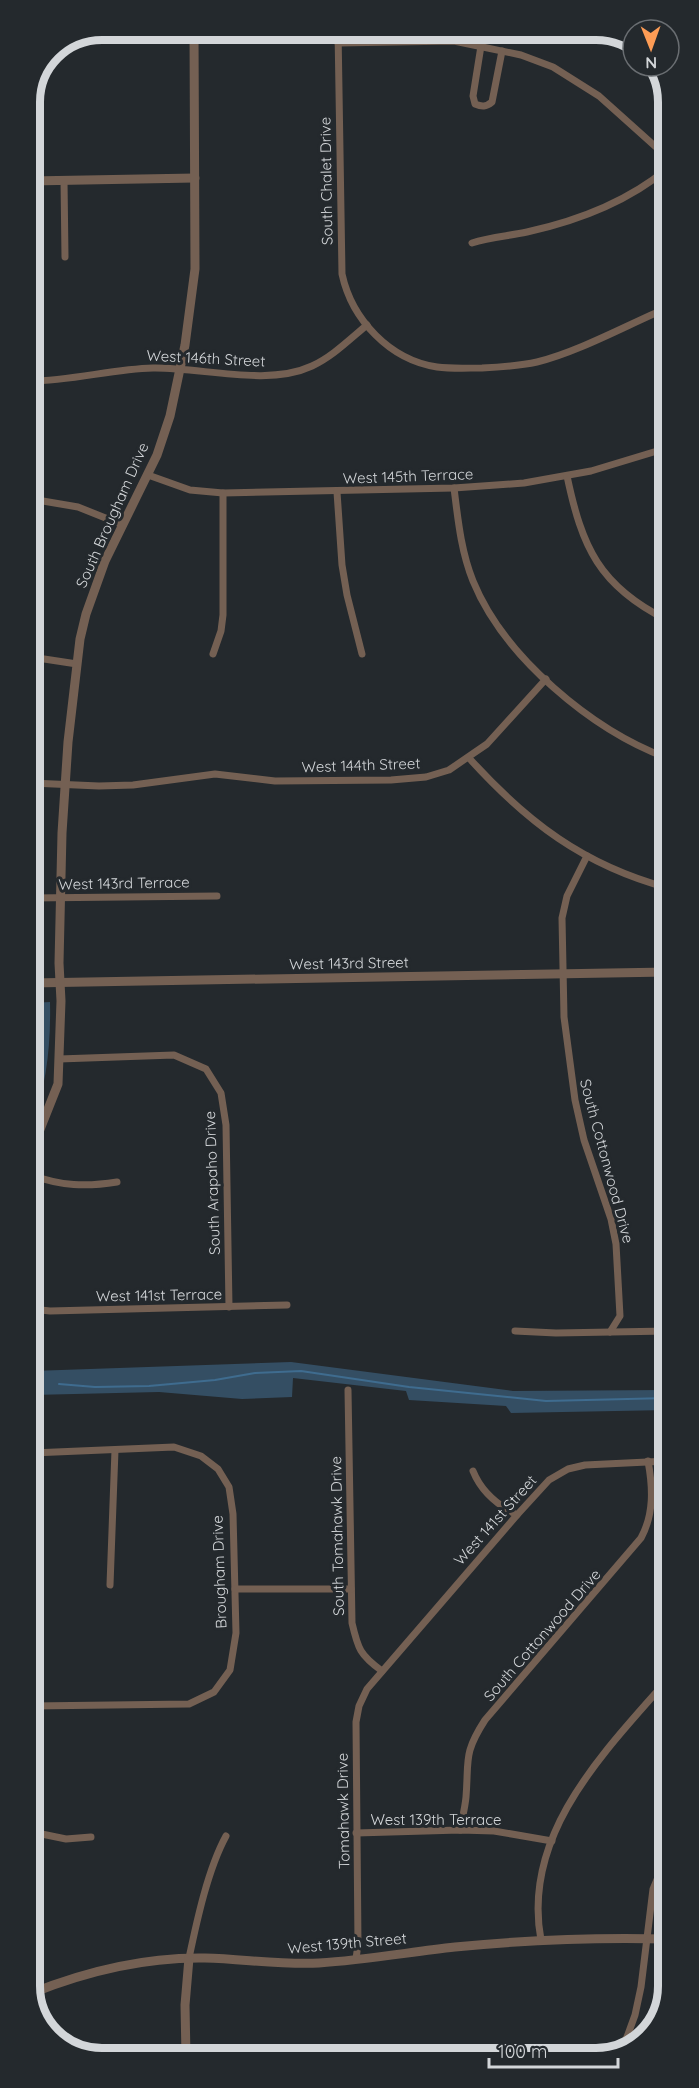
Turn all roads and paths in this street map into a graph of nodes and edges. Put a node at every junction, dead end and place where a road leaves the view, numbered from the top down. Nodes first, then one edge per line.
1 (194, 40) edge
2 (338, 43) joint
3 (482, 46) junction
4 (501, 51) junction
5 (658, 149) edge
6 (658, 175) edge
7 (195, 178) junction
8 (64, 180) junction
9 (40, 181) edge
10 (472, 243) dead end
11 (65, 257) dead end
12 (658, 312) edge
13 (367, 325) junction
14 (180, 370) junction
15 (40, 381) edge
16 (658, 451) edge
17 (148, 475) junction
18 (567, 476) junction
19 (454, 488) junction
20 (337, 492) junction
21 (223, 494) junction
22 (40, 501) edge
23 (123, 525) junction
24 (658, 615) edge
25 (213, 654) dead end
26 (362, 654) dead end
27 (40, 658) edge
28 (77, 664) junction
29 (546, 679) junction
30 (658, 754) edge
31 (469, 758) junction
32 (40, 784) edge
33 (65, 786) junction
34 (587, 856) junction
35 (658, 885) edge
36 (217, 896) dead end
37 (60, 897) junction
38 (40, 898) edge
39 (658, 972) edge
40 (562, 974) junction
41 (60, 982) junction
42 (40, 983) edge
43 (59, 1059) junction
44 (40, 1129) edge
45 (40, 1178) edge
46 (117, 1182) dead end
47 (287, 1305) dead end
48 (230, 1307) junction
49 (40, 1310) edge
50 (515, 1331) dead end
51 (658, 1331) edge
52 (610, 1332) junction
53 (348, 1390) dead end
54 (115, 1450) junction
55 (40, 1453) edge
56 (648, 1461) junction
57 (658, 1461) edge
58 (473, 1471) dead end
59 (517, 1515) junction
60 (111, 1585) dead end
61 (235, 1589) junction
62 (351, 1589) junction
63 (382, 1671) junction
64 (658, 1691) edge
65 (40, 1706) edge
66 (460, 1830) junction
67 (356, 1833) junction
68 (40, 1834) edge
69 (226, 1836) dead end
70 (91, 1838) dead end
71 (552, 1841) junction
72 (658, 1877) edge
73 (647, 1939) junction
74 (658, 1939) edge
75 (541, 1940) junction
76 (189, 1958) junction
77 (356, 1959) junction
78 (40, 1990) edge
79 (625, 2040) edge
80 (186, 2047) edge

1 - 7 street, South Brougham Drive
2 - 3 street
2 - 13 street, South Chalet Drive
3 - 4 street
3 - 4 street
4 - 5 street
6 - 10 street
7 - 8 street
7 - 14 street, South Brougham Drive
8 - 9 street
8 - 11 street
12 - 13 street, South Chalet Drive
13 - 14 street, West 146th Street
14 - 15 street, West 146th Street
14 - 17 street, South Brougham Drive
16 - 18 street, West 145th Terrace
17 - 21 street, West 145th Terrace
17 - 23 street, South Brougham Drive
18 - 19 street, West 145th Terrace
18 - 24 street
19 - 20 street, West 145th Terrace
19 - 29 street
20 - 21 street, West 145th Terrace
20 - 26 street
21 - 25 street
22 - 23 street
23 - 28 street, South Brougham Drive
27 - 28 street
28 - 33 street, South Brougham Drive
29 - 30 street
29 - 31 street, West 144th Street
31 - 33 street, West 144th Street
31 - 34 street
32 - 33 street, West 144th Street
33 - 37 street, South Brougham Drive
34 - 35 street
34 - 40 street, South Cottonwood Drive
36 - 37 street, West 143rd Terrace
37 - 38 street, West 143rd Terrace
37 - 41 street, South Brougham Drive
39 - 40 street, West 143rd Street
40 - 41 street, West 143rd Street
40 - 52 street, South Cottonwood Drive
41 - 42 street, West 143rd Street
41 - 43 street, South Brougham Drive
43 - 44 street, South Brougham Drive
43 - 48 street, South Arapaho Drive
45 - 46 street
47 - 48 street, West 141st Terrace
48 - 49 street, West 141st Terrace
50 - 52 street
51 - 52 street
53 - 62 street, South Tomahawk Drive
54 - 55 street
54 - 60 street
54 - 61 street, Brougham Drive
56 - 57 street, West 141st Street
56 - 59 street, West 141st Street
56 - 66 street, South Cottonwood Drive
58 - 59 street
59 - 63 street, West 141st Street
61 - 62 street
61 - 65 street, Brougham Drive
62 - 63 street, South Tomahawk Drive
63 - 67 street, Tomahawk Drive
64 - 71 street
66 - 67 street, West 139th Terrace
66 - 71 street, West 139th Terrace
67 - 77 street, Tomahawk Drive
68 - 70 street
69 - 76 street
71 - 75 street
72 - 73 street
73 - 74 street, West 139th Street
73 - 75 street, West 139th Street
73 - 79 street
75 - 77 street, West 139th Street
76 - 77 street, West 139th Street
76 - 78 street, West 139th Street
76 - 80 street

